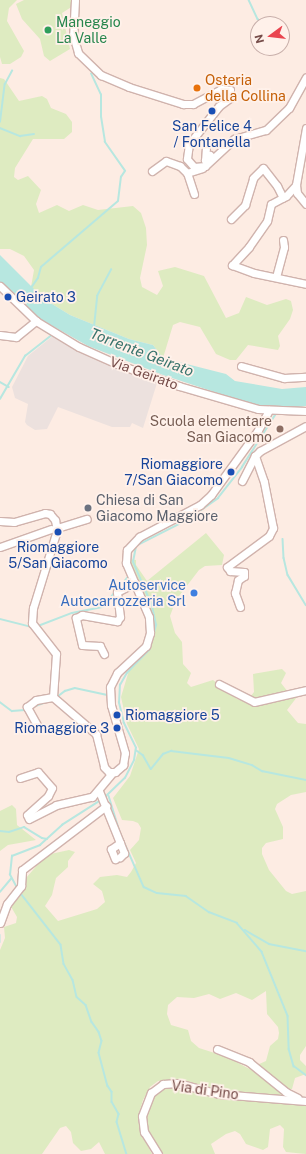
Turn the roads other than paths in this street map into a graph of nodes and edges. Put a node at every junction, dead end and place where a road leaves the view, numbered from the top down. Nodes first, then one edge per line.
1 (75, 0) edge
2 (306, 77) edge
3 (306, 128) edge
4 (206, 147) dead end
5 (215, 156) junction
6 (204, 166) junction
7 (152, 171) dead end
8 (188, 173) junction
9 (296, 185) junction
10 (194, 194) dead end
11 (283, 198) junction
12 (306, 204) edge
13 (231, 220) dead end
14 (283, 240) dead end
15 (276, 278) junction
16 (306, 284) edge
17 (0, 286) edge
18 (36, 321) junction
19 (0, 335) edge
20 (241, 366) dead end
21 (306, 377) edge
22 (271, 410) junction
23 (306, 411) edge
24 (306, 426) edge
25 (255, 456) junction
26 (242, 481) dead end
27 (87, 519) dead end
28 (0, 521) edge
29 (54, 528) junction
30 (0, 546) edge
31 (135, 583) junction
32 (240, 607) dead end
33 (104, 654) dead end
34 (219, 684) dead end
35 (306, 690) edge
36 (53, 697) junction
37 (37, 725) dead end
38 (112, 773) junction
39 (20, 778) dead end
40 (100, 792) junction
41 (105, 804) junction
42 (120, 843) junction
43 (1, 922) edge
44 (217, 1049) dead end
45 (304, 1100) edge
46 (158, 1154) edge

1 - 6 street
2 - 5 street
3 - 9 street
4 - 5 street
5 - 6 street
6 - 8 street
7 - 8 street
8 - 10 street
9 - 11 street
9 - 12 street
11 - 13 street
11 - 15 street
14 - 15 street
15 - 16 street
17 - 18 street, Via Geirato
18 - 19 street
18 - 22 street, Via Geirato
20 - 21 street
22 - 23 street, Via Geirato
22 - 31 street
24 - 25 street
25 - 26 street
25 - 32 street
27 - 29 street
28 - 29 street
29 - 30 street
29 - 36 street
31 - 33 street
31 - 38 street
34 - 35 street
36 - 37 street
36 - 38 street
38 - 40 street
39 - 40 street
40 - 41 street
41 - 42 street
41 - 43 street
42 - 42 street
44 - 45 street
45 - 46 street, Via di Pino

